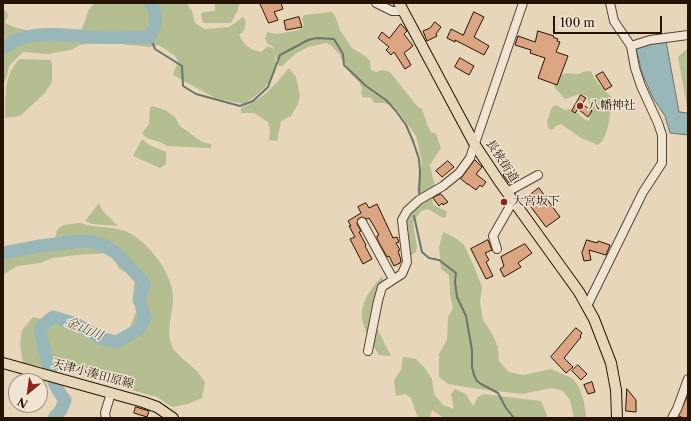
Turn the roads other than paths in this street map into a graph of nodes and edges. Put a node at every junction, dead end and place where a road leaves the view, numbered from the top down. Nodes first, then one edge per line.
1 (376, 3) edge
2 (523, 3) edge
3 (610, 3) edge
4 (401, 7) edge
5 (688, 34) edge
6 (631, 46) junction
7 (475, 144) junction
8 (538, 175) dead end
9 (507, 192) junction
10 (514, 201) junction
11 (362, 222) dead end
12 (497, 249) dead end
13 (393, 279) junction
14 (587, 306) junction
15 (368, 351) dead end
16 (3, 363) edge
17 (688, 379) edge
18 (111, 393) junction
19 (106, 418) edge
20 (173, 418) edge
21 (617, 418) edge
22 (672, 418) edge

1 - 4 street
2 - 7 street
3 - 6 street
4 - 7 main road, 長狭街道
5 - 6 street
6 - 14 street
7 - 9 main road, 長狭街道
7 - 13 street
8 - 9 street
9 - 10 main road, 長狭街道
10 - 12 street
10 - 14 main road, 長狭街道
11 - 13 street
13 - 15 street
14 - 21 main road, 長狭街道
16 - 18 main road, 天津小湊田原線
17 - 22 street
18 - 19 street
18 - 20 main road, 天津小湊田原線

